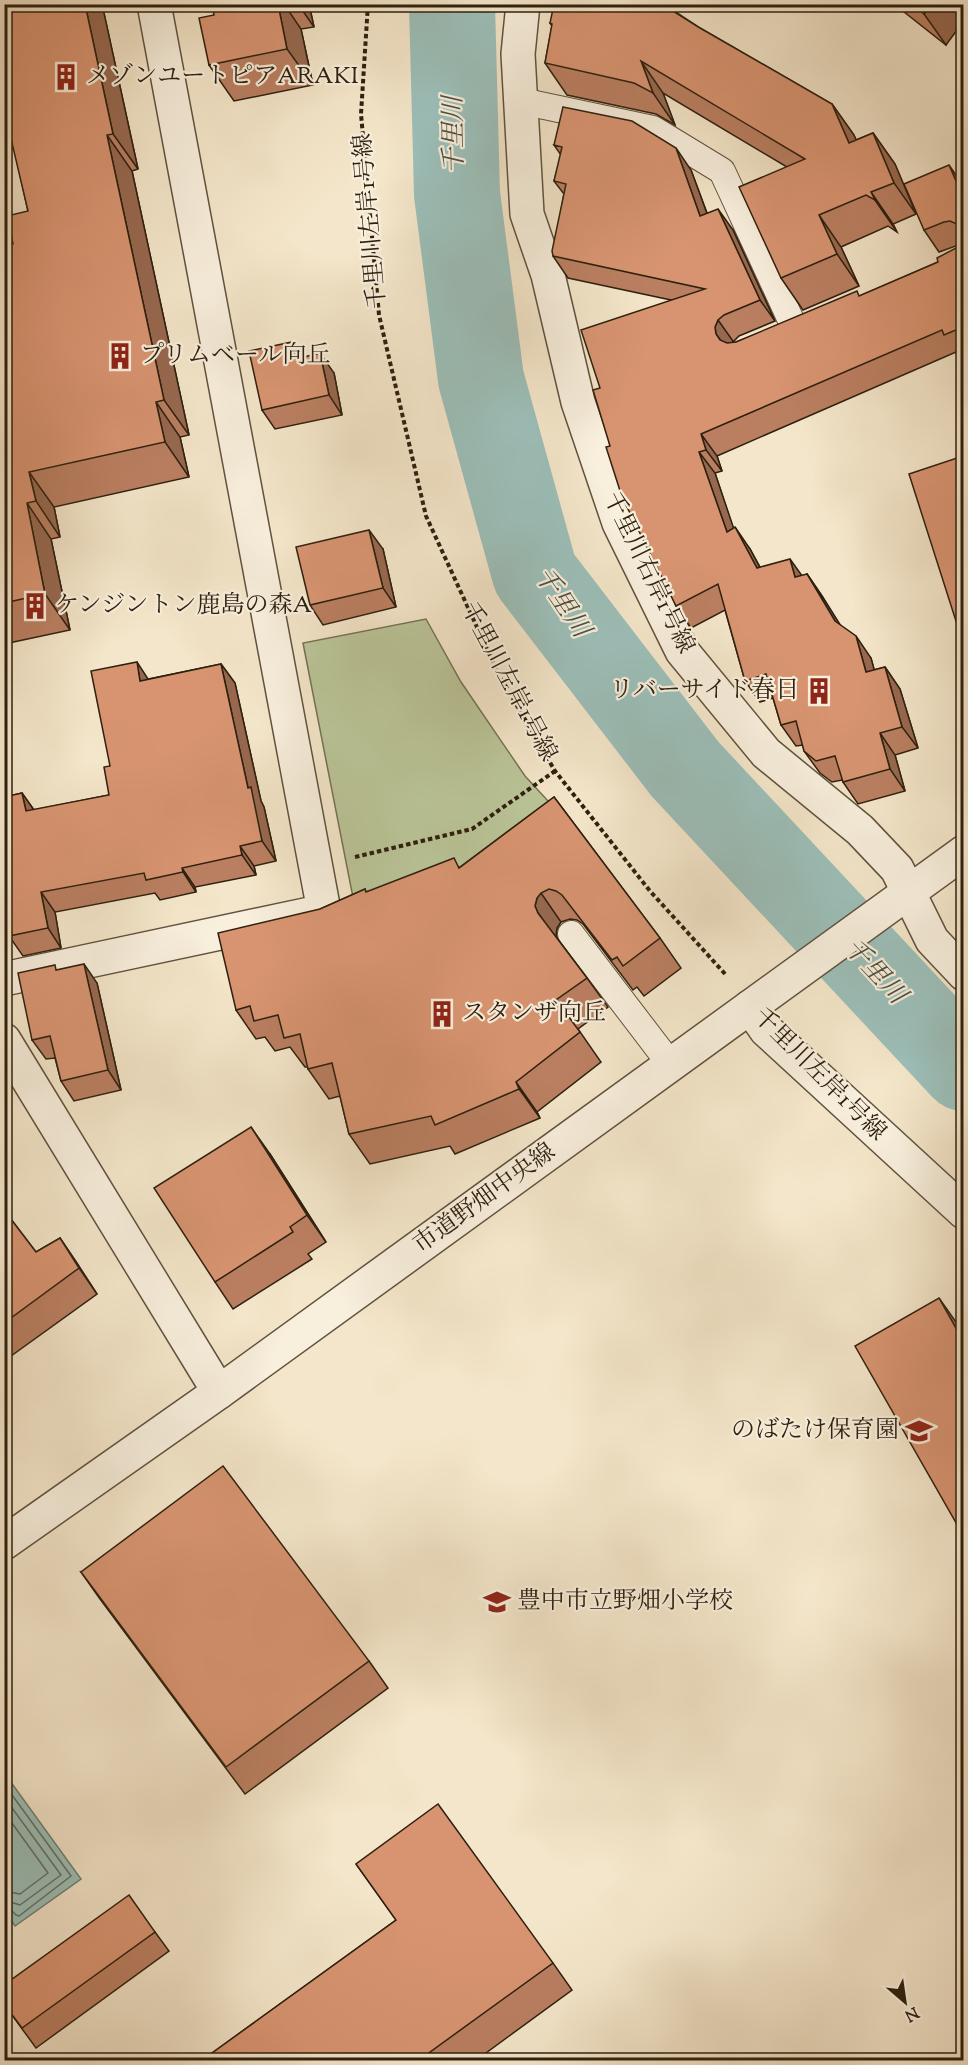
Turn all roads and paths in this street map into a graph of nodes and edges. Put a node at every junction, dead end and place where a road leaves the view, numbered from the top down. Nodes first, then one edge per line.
1 (154, 4) edge
2 (368, 4) edge
3 (522, 4) edge
4 (521, 101) junction
5 (796, 329) edge
6 (555, 771) junction
7 (963, 852) edge
8 (315, 867) junction
9 (898, 900) junction
10 (571, 934) edge
11 (963, 974) edge
12 (4, 979) edge
13 (758, 1001) junction
14 (4, 1040) edge
15 (671, 1065) junction
16 (963, 1212) edge
17 (219, 1392) junction
18 (4, 1544) edge

1 - 8 street
2 - 6 path, 千里川左岸1号線
3 - 4 street, 千里川右岸1号線
4 - 5 lane
4 - 9 street, 千里川右岸1号線
6 - 8 path
6 - 13 path, 千里川左岸1号線
7 - 9 street, 市道野畑中央線
8 - 12 street
9 - 11 street, 千里川右岸1号線
9 - 13 street, 市道野畑中央線
10 - 15 lane
13 - 15 street, 市道野畑中央線
13 - 16 street, 千里川左岸1号線
14 - 17 street
15 - 17 street, 市道野畑中央線
17 - 18 street, 市道野畑中央線

